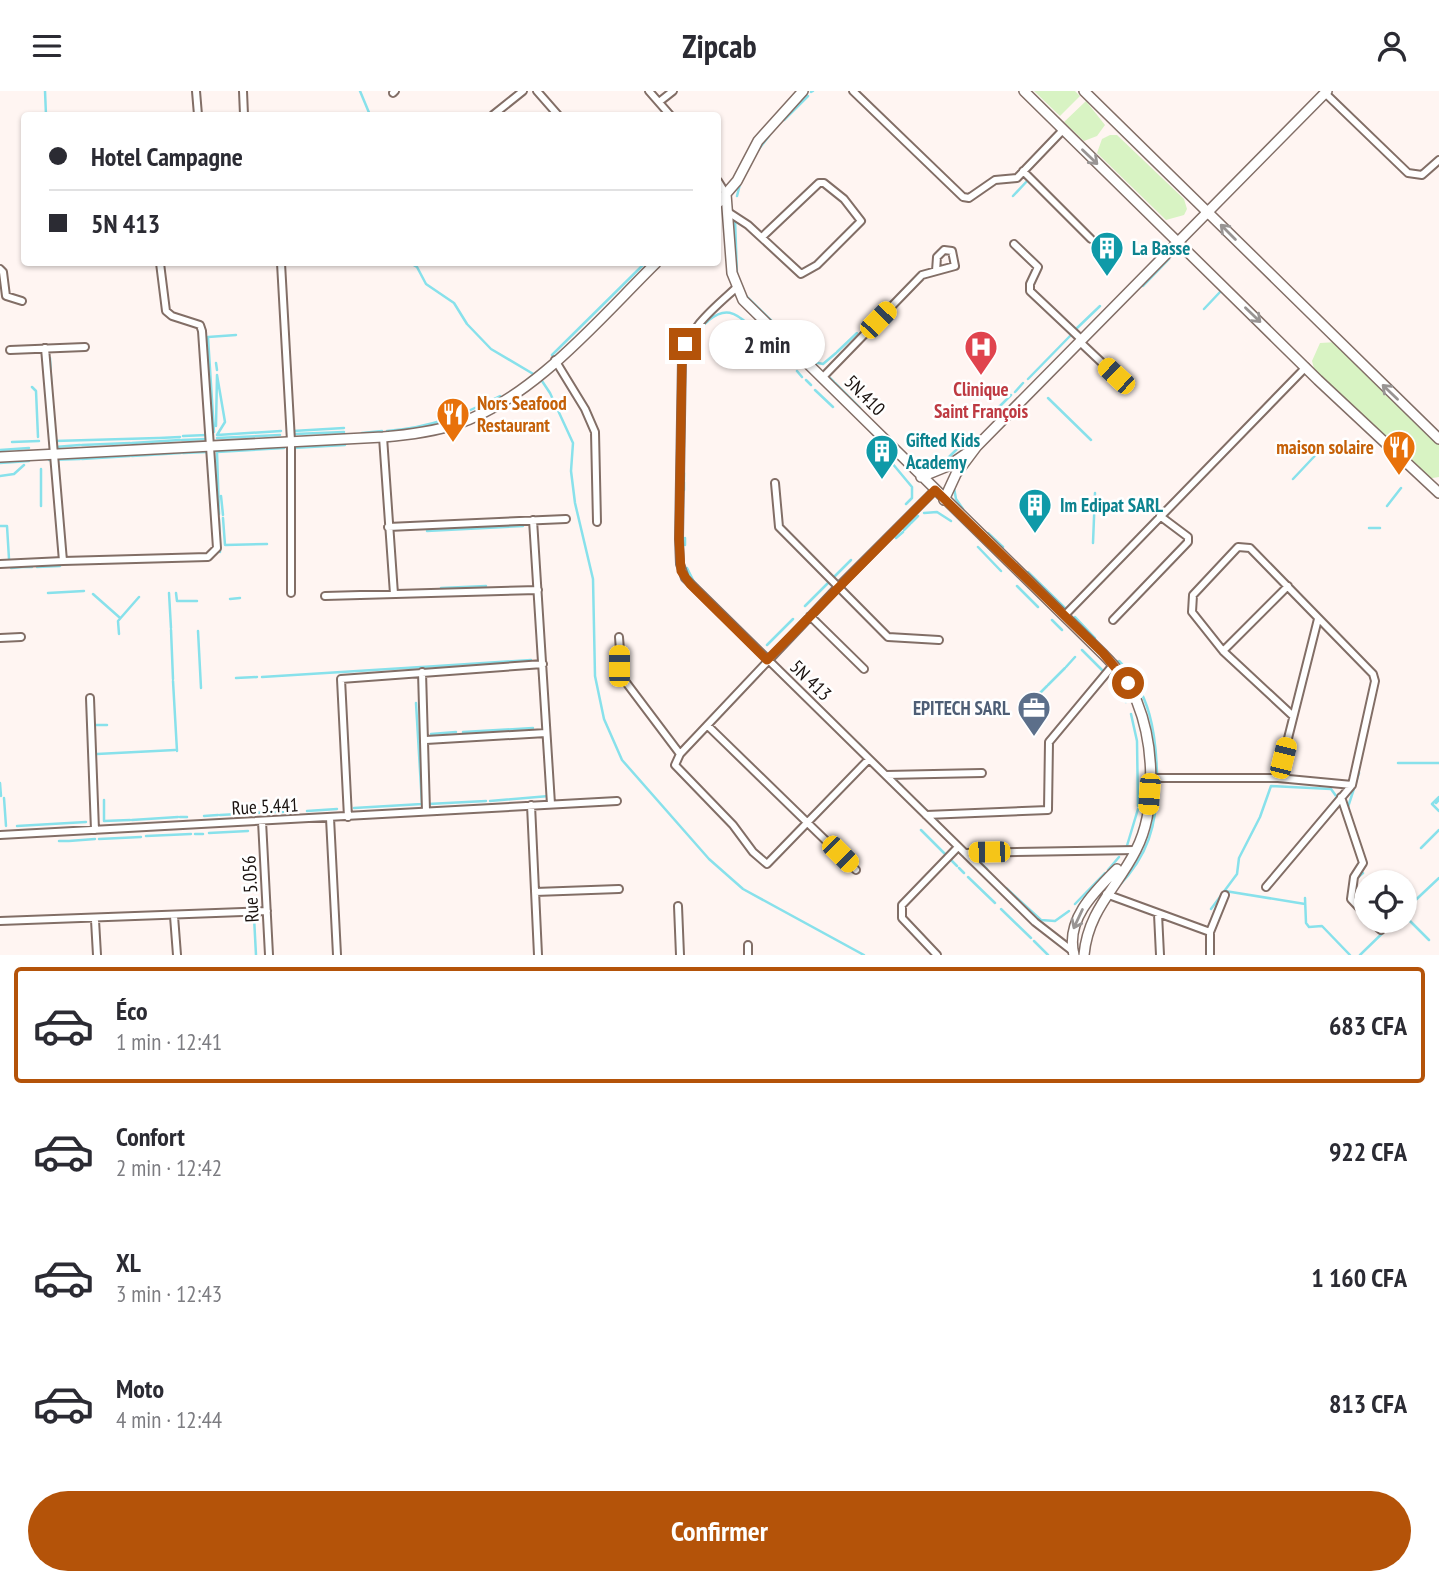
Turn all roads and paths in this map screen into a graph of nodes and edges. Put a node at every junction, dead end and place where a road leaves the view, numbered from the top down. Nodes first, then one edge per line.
1 (196, 91) edge
2 (243, 91) edge
3 (523, 91) edge
4 (537, 91) edge
5 (649, 91) edge
6 (673, 91) edge
7 (803, 91) edge
8 (853, 91) edge
9 (1024, 91) edge
10 (1084, 91) edge
11 (1326, 92) edge
12 (659, 102) junction
13 (198, 112) edge
14 (244, 112) edge
15 (497, 112) edge
16 (555, 112) edge
17 (667, 112) edge
18 (1062, 131) junction
19 (1439, 160) edge
20 (1023, 171) junction
21 (721, 186) edge
22 (726, 194) junction
23 (721, 200) edge
24 (728, 212) junction
25 (1207, 212) junction
26 (762, 237) junction
27 (1091, 239) dead end
28 (1178, 243) junction
29 (1014, 244) dead end
30 (160, 266) edge
31 (281, 266) edge
32 (653, 266) edge
33 (0, 269) edge
34 (936, 271) dead end
35 (736, 288) junction
36 (22, 301) dead end
37 (1081, 341) junction
38 (85, 347) dead end
39 (45, 348) junction
40 (10, 350) dead end
41 (555, 360) junction
42 (1306, 367) junction
43 (1116, 376) dead end
44 (823, 377) junction
45 (383, 437) junction
46 (1439, 439) edge
47 (291, 441) junction
48 (212, 445) junction
49 (977, 446) junction
50 (52, 453) junction
51 (0, 457) edge
52 (921, 477) junction
53 (775, 483) dead end
54 (935, 490) junction
55 (1439, 493) edge
56 (944, 500) junction
57 (1160, 516) junction
58 (566, 519) dead end
59 (533, 520) junction
60 (597, 522) dead end
61 (388, 527) junction
62 (62, 561) junction
63 (0, 564) edge
64 (1288, 586) junction
65 (838, 587) junction
66 (538, 590) junction
67 (291, 593) dead end
68 (394, 594) junction
69 (325, 596) dead end
70 (1065, 615) junction
71 (810, 616) junction
72 (1318, 619) junction
73 (1113, 620) dead end
74 (20, 637) dead end
75 (619, 637) dead end
76 (0, 638) edge
77 (939, 641) dead end
78 (1223, 650) junction
79 (767, 660) junction
80 (543, 664) junction
81 (1114, 664) junction
82 (864, 669) dead end
83 (422, 672) junction
84 (90, 698) dead end
85 (1293, 716) junction
86 (708, 726) junction
87 (546, 733) junction
88 (426, 740) junction
89 (680, 754) junction
90 (869, 759) junction
91 (982, 773) dead end
92 (885, 775) junction
93 (1150, 778) junction
94 (1278, 778) junction
95 (1352, 785) junction
96 (1341, 797) junction
97 (617, 801) dead end
98 (551, 804) junction
99 (531, 805) junction
100 (426, 811) junction
101 (926, 815) junction
102 (348, 817) junction
103 (330, 818) junction
104 (262, 821) junction
105 (808, 823) junction
106 (95, 830) junction
107 (0, 835) edge
108 (958, 847) junction
109 (965, 853) junction
110 (1134, 853) junction
111 (856, 870) dead end
112 (1359, 870) edge
113 (1354, 877) edge
114 (1266, 887) dead end
115 (618, 889) dead end
116 (535, 892) junction
117 (1101, 892) junction
118 (1225, 895) dead end
119 (1354, 902) edge
120 (678, 906) dead end
121 (267, 911) junction
122 (1158, 914) junction
123 (174, 916) junction
124 (95, 920) junction
125 (0, 921) edge
126 (1210, 932) junction
127 (748, 945) dead end
128 (1073, 954) edge
129 (97, 955) edge
130 (177, 955) edge
131 (269, 955) edge
132 (337, 955) edge
133 (538, 955) edge
134 (680, 955) edge
135 (748, 955) edge
136 (937, 955) edge
137 (1084, 955) edge
138 (1160, 955) edge
139 (1210, 955) edge

1 - 13 street
2 - 14 street
3 - 15 street
4 - 16 street
5 - 12 street
6 - 12 street
7 - 22 main road
8 - 20 street
9 - 18 main road
10 - 25 main road
11 - 19 street
11 - 25 main road
12 - 17 street
18 - 20 street
18 -> 28 main road
20 - 27 street
21 - 22 street
22 - 23 main road
22 - 24 main road
24 - 26 street
24 - 35 main road
25 - 28 main road
46 -> 25 main road
26 - 26 street
28 - 37 main road
28 -> 42 main road
29 - 37 street
30 - 48 street
31 - 47 street
32 - 41 main road
33 - 36 street
34 - 44 street
35 - 44 main road, 5N.410
35 - 79 street, 5N 413
37 - 43 street
37 - 49 main road
38 - 39 street
39 - 40 street
39 - 50 street
41 - 45 main road
41 - 60 street
42 - 55 main road
42 - 57 street
44 - 52 main road, 5N.410
45 - 47 main road
45 - 61 street
47 - 48 main road
47 - 67 street
48 - 50 main road
48 - 62 street
49 - 52 main road
49 - 56 main road
50 - 51 main road
50 - 62 street
52 - 54 main road, 5N.410
53 - 65 street
54 - 56 main road, 5N.410
54 - 65 street
56 - 70 main road, 5N.410
57 - 70 street
57 - 73 street
58 - 59 street
59 - 61 street
59 - 66 street
61 - 68 street
62 - 63 street
64 - 72 street
64 - 78 street
64 - 78 street
65 - 71 street
65 - 77 street
66 - 68 street
66 - 80 street
68 - 69 street
70 - 81 main road, 5N.410
71 - 79 street
71 - 82 street
72 - 85 street
72 - 95 street
74 - 76 street
75 - 89 street
78 - 85 street
79 - 86 street
79 - 90 street, 5N 413
80 - 83 street
80 - 87 street
81 - 93 main road, 5N.410
81 - 101 street
83 - 88 street
83 - 102 street
84 - 106 street
85 - 94 street
86 - 89 street
86 - 105 street
87 - 88 street
87 - 98 street
88 - 100 street
89 - 105 street
90 - 92 street, 5N 413
90 - 105 street
91 - 92 street
92 - 101 street, 5N 413
93 - 94 street
93 - 110 main road, 5N.410
94 - 95 street
95 - 96 street
96 - 112 street
96 - 114 street
97 - 98 street, Rue 5.441
98 - 99 street, Rue 5.441
99 - 100 street, Rue 5.441
99 - 116 street
100 - 102 street, Rue 5.441
101 - 108 street, 5N 413
102 - 103 street, Rue 5.441
103 - 104 street, Rue 5.441
103 - 132 street
104 - 106 street, Rue 5.441
104 - 121 street, Rue 5.056
105 - 111 street
106 - 107 street, Rue 5.441
108 - 109 street, 5N 413
108 - 136 street
109 - 110 street
109 - 128 street, 5N 413
110 - 117 main road, 5N.410
113 - 119 street
115 - 116 street
116 - 133 street
117 - 122 street
117 -> 128 main road
117 - 137 main road, 5N.410
118 - 126 street
120 - 134 street
121 - 123 street
121 - 131 street, Rue 5.056
122 - 126 street
122 - 138 street
123 - 124 street
123 - 130 street
124 - 125 street
124 - 129 street
126 - 139 street
127 - 135 street
128 - 137 street

